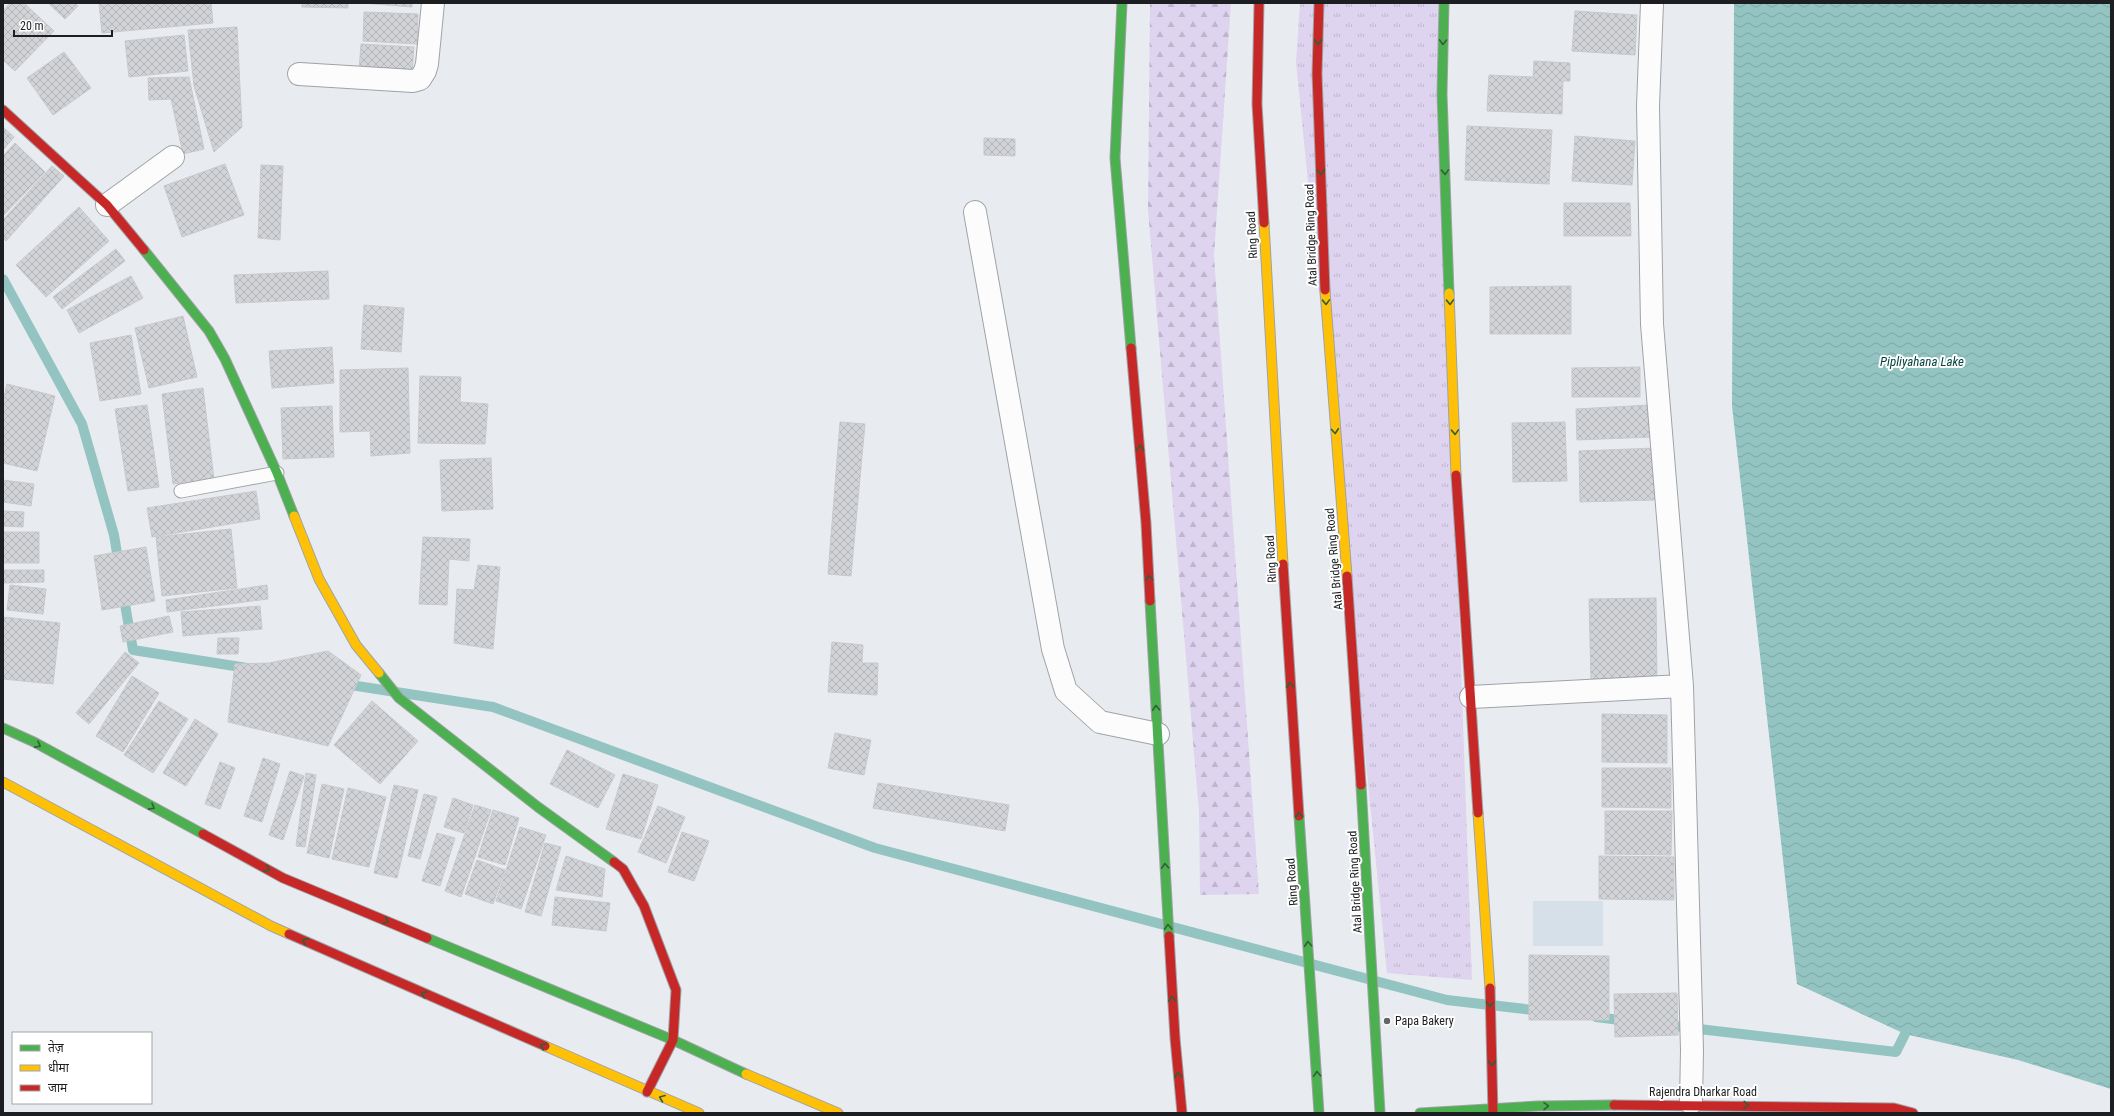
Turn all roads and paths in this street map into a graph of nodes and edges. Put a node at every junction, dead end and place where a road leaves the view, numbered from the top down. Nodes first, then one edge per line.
1 (433, 3) edge
2 (1122, 3) edge
3 (1259, 3) edge
4 (1319, 3) edge
5 (1444, 3) edge
6 (1652, 3) edge
7 (299, 74) dead end
8 (3, 110) edge
9 (173, 157) dead end
10 (107, 205) junction
11 (975, 212) dead end
12 (278, 473) junction
13 (180, 491) dead end
14 (1682, 686) junction
15 (1471, 697) junction
16 (3, 728) edge
17 (1158, 734) junction
18 (3, 782) edge
19 (673, 1040) junction
20 (648, 1092) junction
21 (1692, 1103) junction
22 (1493, 1110) edge
23 (699, 1113) edge
24 (838, 1113) edge
25 (1182, 1113) edge
26 (1319, 1113) edge
27 (1380, 1113) edge
28 (1420, 1113) edge
29 (1913, 1113) edge

1 - 7 street
17 -> 2 main road
26 -> 3 main road, Ring Road
4 -> 27 main road, Atal Bridge Ring Road
5 -> 15 main road
6 - 14 street
8 - 10 main road
9 - 10 street
10 - 12 main road
11 - 17 street
12 - 13 lane
12 - 19 main road
14 - 15 street
14 - 21 street
15 -> 22 main road
16 -> 19 main road
25 -> 17 main road
20 -> 18 main road
19 - 20 main road
19 - 24 main road
23 -> 20 main road
22 -> 21 main road, Rajendra Dharkar Road
21 -> 29 main road, Rajendra Dharkar Road
22 - 28 main road, Rajendra Dharkar Road

